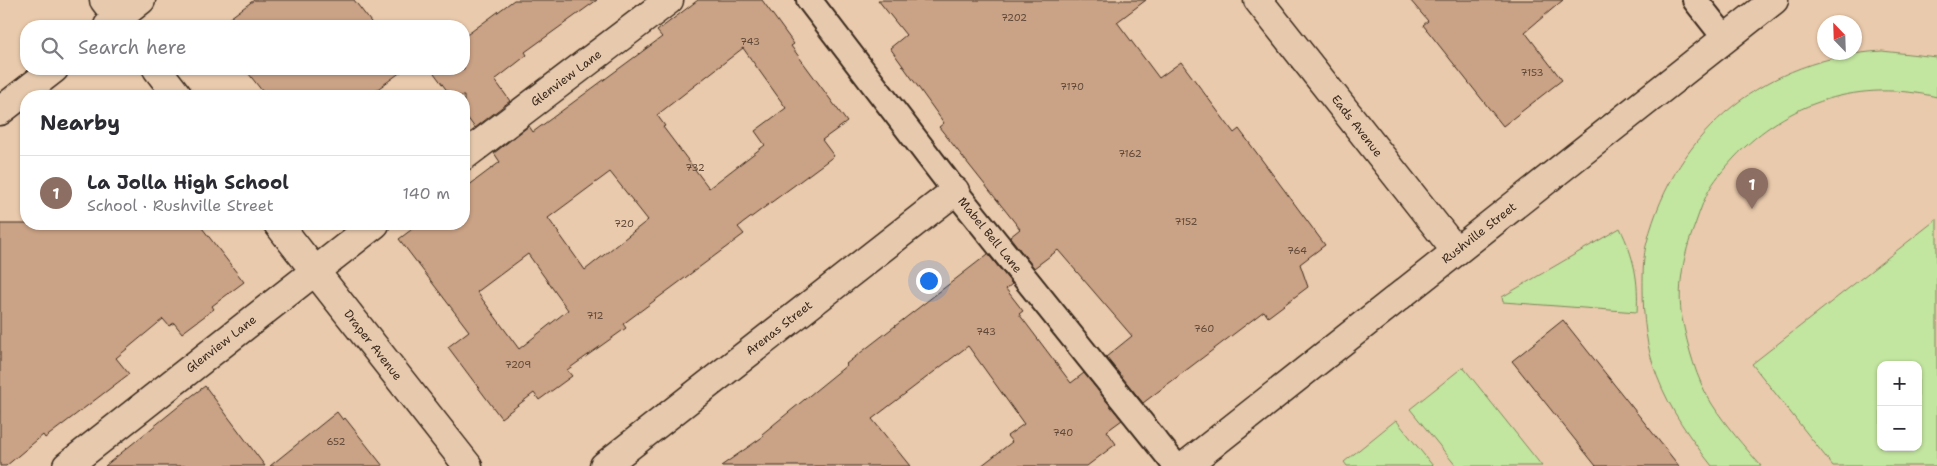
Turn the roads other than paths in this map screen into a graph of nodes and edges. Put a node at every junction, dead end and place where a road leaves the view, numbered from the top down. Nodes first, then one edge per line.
1 (141, 0) edge
2 (669, 0) edge
3 (809, 0) edge
4 (1258, 0) edge
5 (1695, 0) edge
6 (1774, 0) edge
7 (113, 18) edge
8 (1725, 38) junction
9 (46, 75) edge
10 (162, 75) edge
11 (27, 90) edge
12 (173, 90) edge
13 (20, 95) edge
14 (0, 111) edge
15 (470, 151) edge
16 (955, 191) junction
17 (283, 230) edge
18 (367, 230) edge
19 (1456, 251) junction
20 (314, 270) junction
21 (67, 466) edge
22 (468, 466) edge
23 (604, 466) edge
24 (1176, 466) edge
25 (1184, 466) edge

1 - 7 street
2 - 15 street, Glenview Lane
3 - 16 lane, Mabel Bell Lane
4 - 19 street, Eads Avenue
5 - 8 lane
6 - 8 street, Rushville Street
8 - 19 street, Rushville Street
9 - 11 street
10 - 12 street
13 - 14 street
16 - 23 street, Arenas Street
16 - 24 lane, Mabel Bell Lane
17 - 20 street, Draper Avenue
18 - 20 street, Glenview Lane
19 - 25 street, Rushville Street
20 - 21 street, Glenview Lane
20 - 22 street, Draper Avenue

